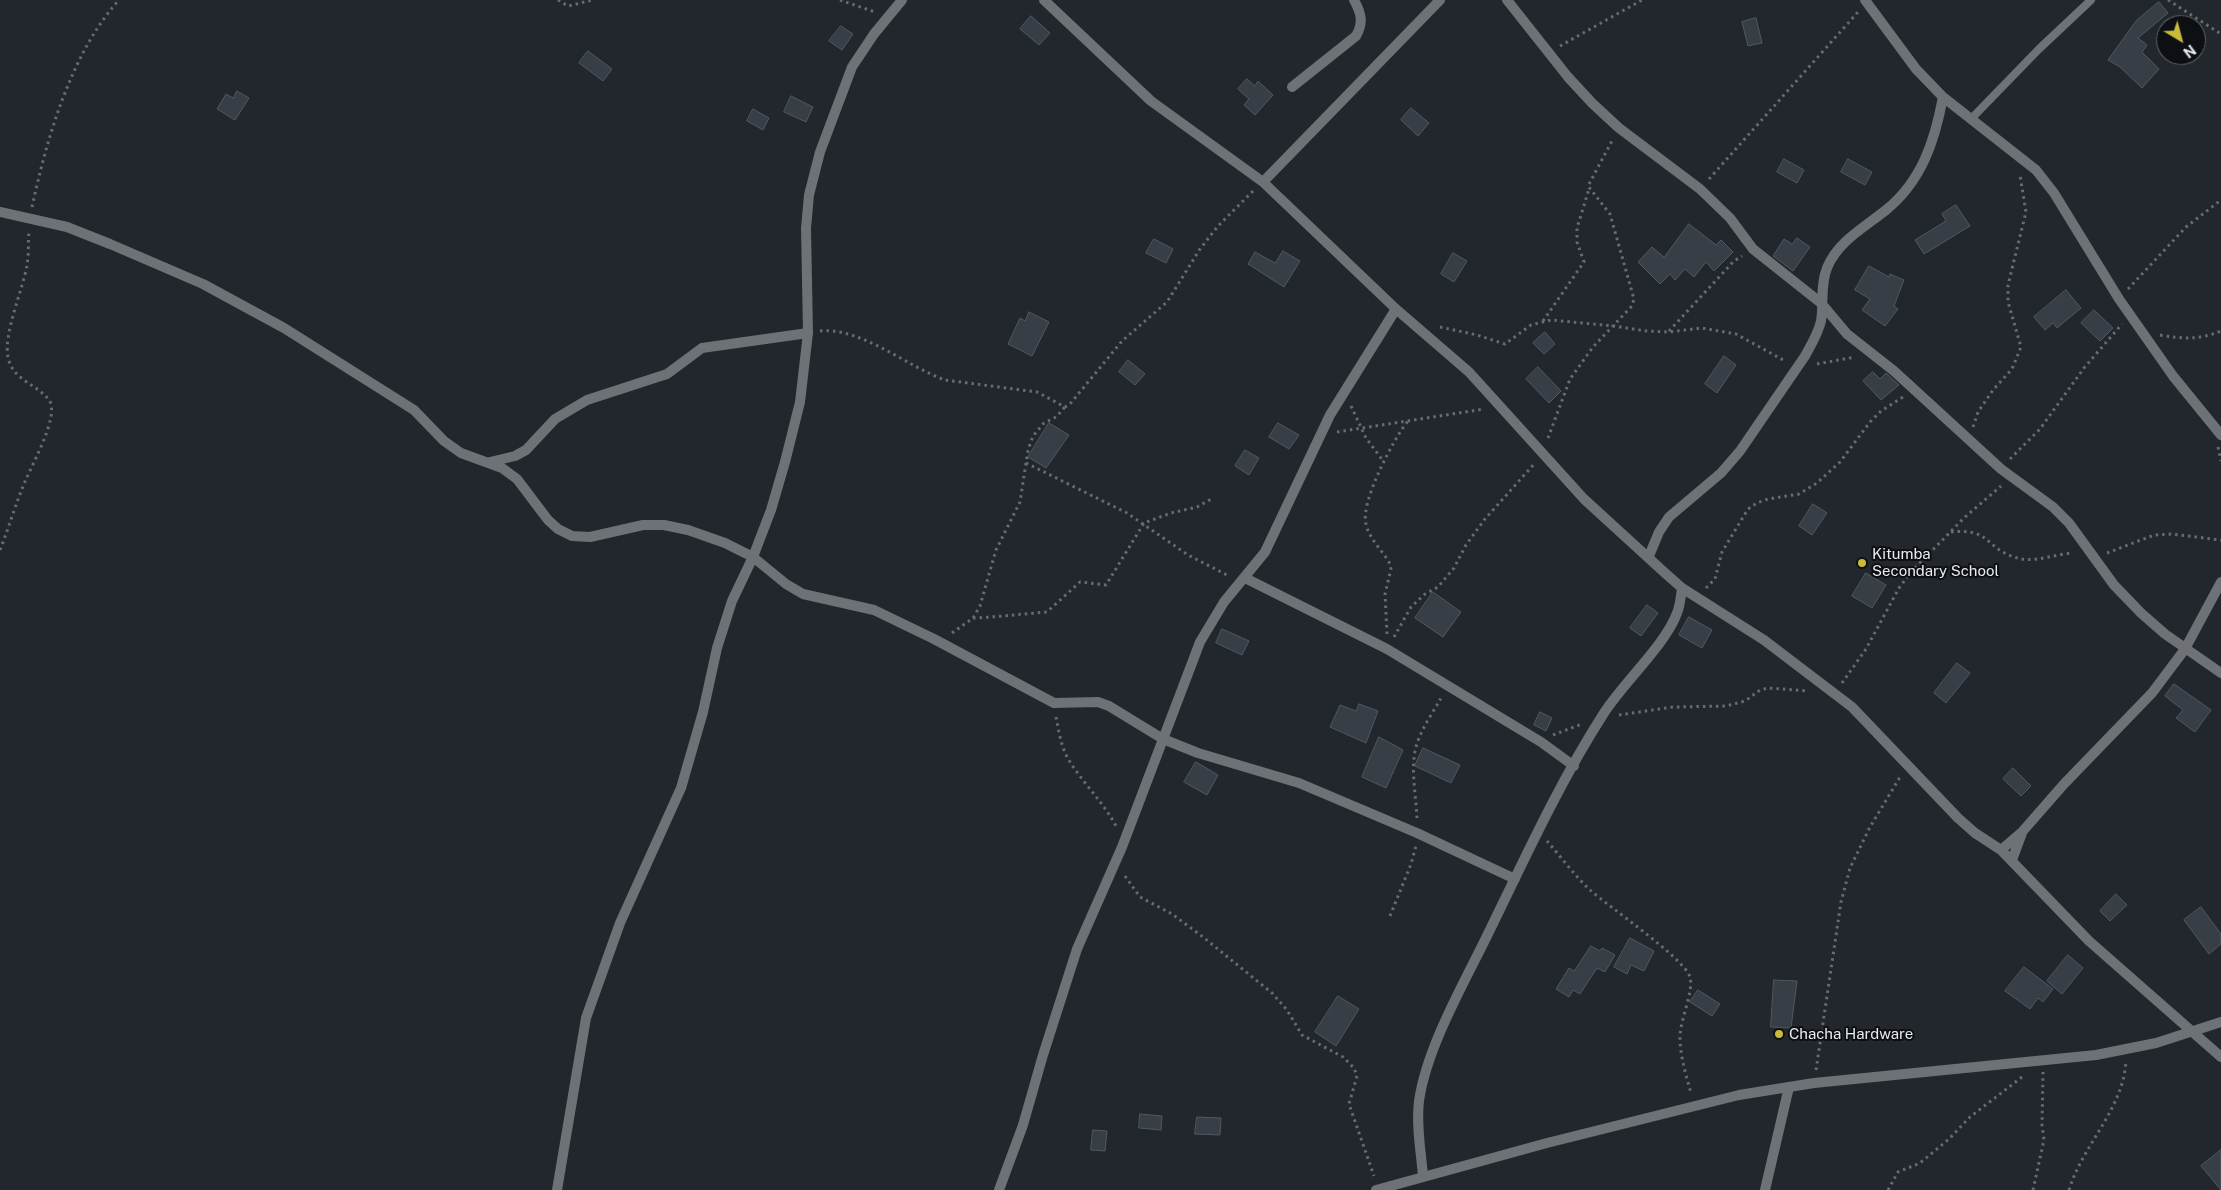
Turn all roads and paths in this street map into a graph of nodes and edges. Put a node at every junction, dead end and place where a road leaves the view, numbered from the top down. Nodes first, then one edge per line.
1 (118, 0) edge
2 (558, 0) edge
3 (593, 0) edge
4 (840, 0) edge
5 (902, 0) edge
6 (1044, 0) edge
7 (1354, 0) edge
8 (1440, 0) edge
9 (1507, 0) edge
10 (1642, 0) edge
11 (2091, 0) edge
12 (2168, 0) edge
13 (1866, 1) edge
14 (888, 16) junction
15 (2221, 34) edge
16 (1548, 53) junction
17 (1292, 87) dead end
18 (1943, 97) junction
19 (1971, 119) junction
20 (1619, 128) junction
21 (2016, 155) junction
22 (1264, 182) junction
23 (1590, 189) junction
24 (1700, 189) junction
25 (2221, 200) edge
26 (0, 212) edge
27 (29, 218) junction
28 (1753, 249) junction
29 (2119, 299) junction
30 (1821, 302) junction
31 (1396, 309) junction
32 (2130, 314) junction
33 (1543, 322) junction
34 (1434, 326) dead end
35 (1614, 326) junction
36 (2221, 331) edge
37 (1668, 332) junction
38 (2143, 332) junction
39 (808, 333) junction
40 (1873, 354) junction
41 (1796, 368) junction
42 (1914, 389) junction
43 (1344, 392) junction
44 (1065, 406) junction
45 (1499, 406) junction
46 (1408, 421) junction
47 (1361, 429) junction
48 (1320, 434) junction
49 (2221, 435) edge
50 (1969, 439) junction
51 (1542, 455) junction
52 (490, 462) junction
53 (1026, 462) junction
54 (1384, 462) junction
55 (2001, 469) junction
56 (2011, 477) junction
57 (1213, 498) dead end
58 (1144, 523) junction
59 (1950, 532) junction
60 (2221, 540) edge
61 (0, 550) edge
62 (2092, 554) junction
63 (1649, 556) junction
64 (753, 557) junction
65 (1245, 578) junction
66 (2221, 582) edge
67 (1682, 588) junction
68 (1697, 596) junction
69 (973, 618) junction
70 (934, 639) junction
71 (1388, 647) junction
72 (2185, 649) junction
73 (2221, 673) edge
74 (1448, 685) junction
75 (1835, 692) junction
76 (1054, 703) junction
77 (1601, 718) junction
78 (1163, 739) junction
79 (1541, 742) junction
80 (1574, 766) junction
81 (1907, 766) junction
82 (1539, 832) junction
83 (2022, 832) junction
84 (1417, 833) junction
85 (1122, 848) junction
86 (2001, 850) junction
87 (1117, 859) junction
88 (2012, 860) junction
89 (1515, 879) junction
90 (1390, 916) dead end
91 (2221, 1022) edge
92 (2193, 1031) junction
93 (2127, 1050) junction
94 (2221, 1057) edge
95 (2044, 1060) junction
96 (2031, 1061) junction
97 (1814, 1083) junction
98 (1789, 1087) junction
99 (1695, 1106) junction
100 (1424, 1176) junction
101 (557, 1190) edge
102 (999, 1190) edge
103 (1377, 1190) edge
104 (1765, 1190) edge
105 (1888, 1190) edge
106 (2033, 1190) edge
107 (2069, 1190) edge

1 - 27 path
2 - 3 path
4 - 14 path
5 - 14 street
6 - 22 street
7 - 17 street
8 - 22 street
9 - 16 street
10 - 16 path
11 - 19 lane
12 - 15 path
13 - 18 street
13 - 24 path
14 - 39 street
16 - 20 street
18 - 19 street
18 - 30 street
19 - 21 street
20 - 23 path
20 - 24 street
21 - 29 street
21 - 50 path
22 - 31 street
22 - 44 path
23 - 33 path
23 - 35 path
24 - 28 street
25 - 29 path
26 - 27 street
27 - 52 street
27 - 61 path
28 - 30 street
28 - 37 path
29 - 32 street
30 - 40 street
30 - 41 street
31 - 43 street
31 - 45 street
32 - 38 street
32 - 55 path
33 - 34 path
33 - 35 path
35 - 37 path
35 - 51 path
36 - 38 path
37 - 41 path
38 - 49 street
39 - 44 path
39 - 52 street
39 - 64 street
40 - 41 path
40 - 42 street
41 - 63 street
42 - 50 street
42 - 68 path
43 - 47 path
43 - 48 street
44 - 53 path
45 - 46 path
45 - 51 street
46 - 47 path
46 - 54 path
47 - 48 path
47 - 54 path
48 - 65 street
50 - 55 street
51 - 63 street
51 - 71 path
52 - 64 street
53 - 58 path
53 - 69 path
54 - 71 path
55 - 56 street
56 - 59 path
56 - 62 street
57 - 58 path
58 - 65 path
58 - 69 path
59 - 62 path
59 - 75 path
60 - 62 path
62 - 72 street
63 - 67 street
64 - 70 street
64 - 101 street
65 - 71 street
65 - 78 street
66 - 72 street
67 - 68 street
67 - 77 street
68 - 75 street
69 - 70 path
70 - 76 street
71 - 74 street
72 - 73 street
72 - 83 street
74 - 79 street
74 - 84 path
75 - 77 path
75 - 81 street
76 - 78 street
76 - 85 path
77 - 79 path
77 - 80 street
78 - 84 street
78 - 85 street
79 - 80 street
80 - 82 street
81 - 86 street
81 - 97 path
82 - 89 street
82 - 99 path
83 - 86 street
83 - 88 street
84 - 89 street
84 - 90 path
85 - 87 street
86 - 88 street
87 - 102 street
87 - 103 path
88 - 92 street
89 - 100 street
91 - 92 street
92 - 93 street
92 - 94 street
93 - 95 street
93 - 107 path
95 - 96 street
95 - 106 path
96 - 97 street
96 - 105 path
97 - 98 street
98 - 99 street
98 - 104 street
99 - 100 street
100 - 103 street

